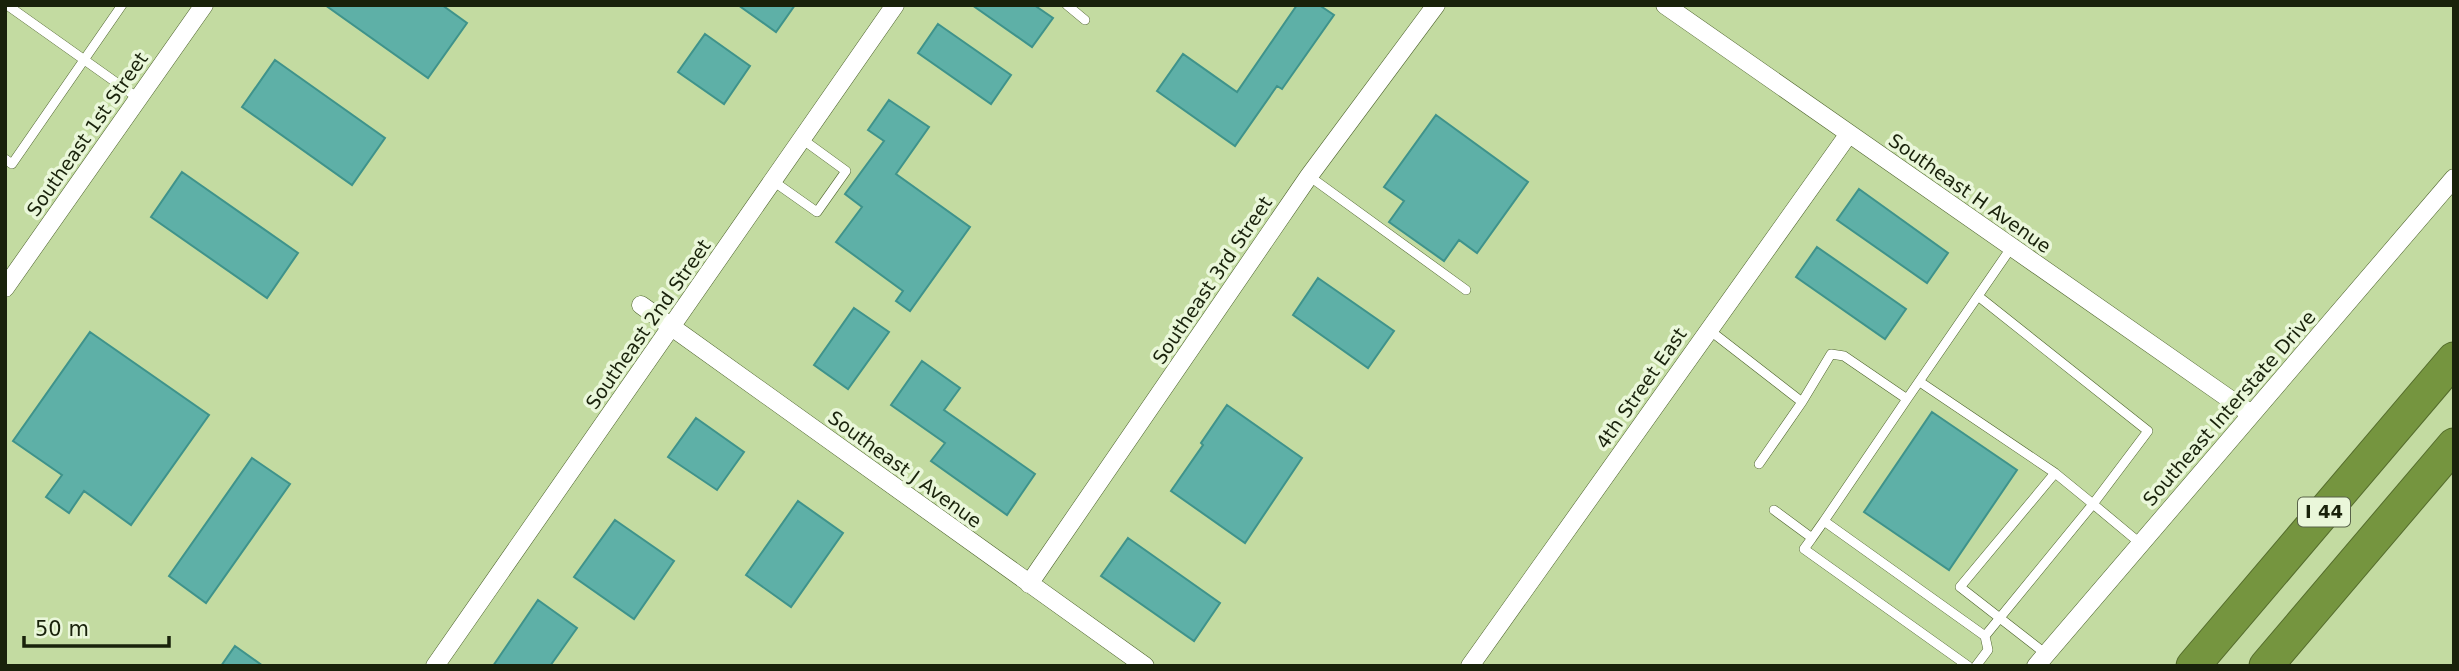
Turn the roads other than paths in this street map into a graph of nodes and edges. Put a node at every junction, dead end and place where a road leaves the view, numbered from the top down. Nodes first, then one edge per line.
1 (7, 5) edge
2 (122, 5) edge
3 (204, 5) edge
4 (895, 5) edge
5 (1067, 5) edge
6 (1436, 5) edge
7 (1665, 5) edge
8 (1085, 20) dead end
9 (84, 60) junction
10 (138, 98) junction
11 (1849, 135) junction
12 (802, 139) junction
13 (5, 159) edge
14 (1309, 176) junction
15 (2454, 178) edge
16 (773, 181) junction
17 (2011, 247) junction
18 (5, 288) edge
19 (1466, 290) dead end
20 (1978, 296) junction
21 (640, 305) dead end
22 (672, 326) junction
23 (1708, 329) junction
24 (2454, 359) edge
25 (1920, 382) junction
26 (1907, 400) junction
27 (1802, 402) junction
28 (2251, 414) junction
29 (2454, 445) edge
30 (1759, 464) dead end
31 (2055, 473) junction
32 (2094, 504) junction
33 (1774, 510) dead end
34 (1824, 521) junction
35 (1812, 538) junction
36 (2141, 544) junction
37 (1029, 584) junction
38 (1999, 618) junction
39 (1985, 636) junction
40 (2041, 660) edge
41 (435, 666) edge
42 (1145, 666) edge
43 (1470, 666) edge
44 (1968, 666) edge
45 (1976, 666) edge
46 (2193, 666) edge
47 (2266, 666) edge

1 - 9 lane
2 - 9 lane
3 - 10 street, Southeast 1st Street
4 - 12 street, Southeast 2nd Street
5 - 8 lane
6 - 14 street, Southeast 3rd Street
7 - 11 street, Southeast H Avenue
9 - 10 lane
9 - 13 lane
10 - 18 street, Southeast 1st Street
11 - 17 street, Southeast H Avenue
11 - 23 street, 4th Street East
12 - 16 street, Southeast 2nd Street
12 - 16 lane
14 - 19 lane
14 - 37 street, Southeast 3rd Street
15 - 28 street, Southeast Interstate Drive
16 - 22 street, Southeast 2nd Street
17 - 20 lane
17 - 28 street, Southeast H Avenue
20 - 25 lane
20 - 32 lane
21 - 22 street, Southeast J Avenue
22 - 37 street, Southeast J Avenue
22 - 41 street, Southeast 2nd Street
23 - 27 lane
23 - 43 street, 4th Street East
24 - 46 highway, I 44
25 - 26 lane
25 - 31 lane
26 - 27 lane
26 - 34 lane
27 - 30 lane
28 - 36 street, Southeast Interstate Drive
29 - 47 highway, I 44
31 - 32 lane
31 - 38 lane
32 - 36 lane
32 - 38 lane
33 - 35 lane
34 - 35 lane
34 - 39 lane
35 - 44 lane
36 - 40 street, Southeast Interstate Drive
37 - 42 street, Southeast J Avenue
38 - 39 lane
38 - 40 lane
39 - 45 lane

